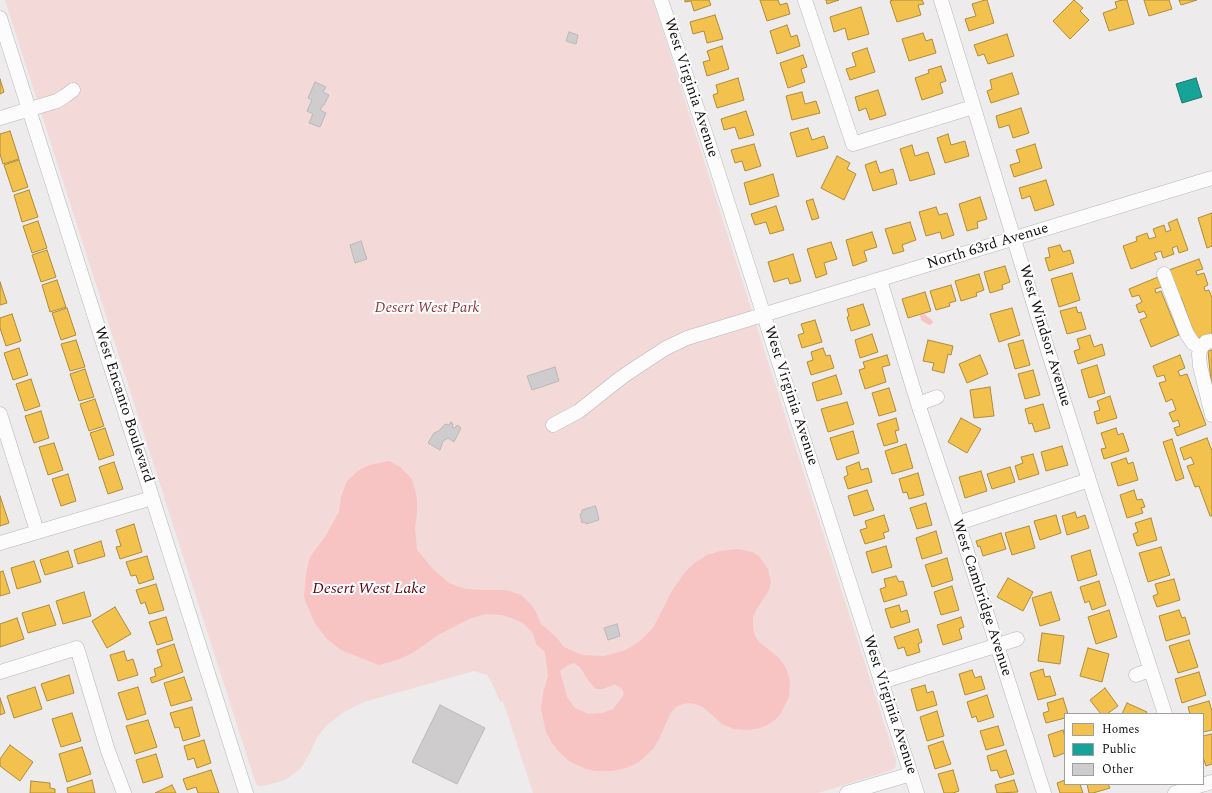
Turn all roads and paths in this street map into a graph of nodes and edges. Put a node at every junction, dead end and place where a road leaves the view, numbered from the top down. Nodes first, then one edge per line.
1 (661, 0) edge
2 (805, 0) edge
3 (941, 0) edge
4 (0, 18) edge
5 (73, 90) dead end
6 (973, 107) junction
7 (29, 109) junction
8 (0, 118) edge
9 (1212, 178) edge
10 (1014, 239) junction
11 (1164, 274) dead end
12 (880, 280) junction
13 (764, 316) junction
14 (1206, 344) edge
15 (937, 397) dead end
16 (918, 404) junction
17 (0, 414) edge
18 (1212, 415) edge
19 (553, 425) dead end
20 (1089, 480) junction
21 (152, 498) junction
22 (958, 523) junction
23 (38, 531) junction
24 (0, 543) edge
25 (1017, 639) dead end
26 (996, 645) junction
27 (1150, 670) junction
28 (0, 672) edge
29 (1136, 675) dead end
30 (881, 682) junction
31 (1165, 713) edge
32 (911, 774) junction
33 (1188, 786) edge
34 (124, 793) edge
35 (246, 793) edge
36 (847, 793) edge
37 (917, 793) edge
38 (1044, 793) edge
39 (1175, 793) edge

1 - 13 street, West Virginia Avenue
2 - 6 street
3 - 6 street, West Windsor Avenue
4 - 7 street, West Encanto Boulevard
5 - 7 street
6 - 10 street, West Windsor Avenue
7 - 8 street
7 - 21 street, West Encanto Boulevard
9 - 10 street, North 63rd Avenue
10 - 12 street, North 63rd Avenue
10 - 20 street, West Windsor Avenue
11 - 14 street
12 - 13 street, North 63rd Avenue
12 - 16 street, West Cambridge Avenue
13 - 19 street, North 63rd Avenue
13 - 30 street, West Virginia Avenue
14 - 18 street
15 - 16 street
16 - 22 street, West Cambridge Avenue
17 - 23 street
20 - 22 street
20 - 27 street, West Windsor Avenue
21 - 23 street
21 - 35 street, West Encanto Boulevard
22 - 26 street, West Cambridge Avenue
23 - 24 street
25 - 26 street
26 - 30 street
26 - 38 street, West Cambridge Avenue
27 - 29 street
27 - 31 street, West Windsor Avenue
28 - 34 street
30 - 32 street, West Virginia Avenue
32 - 36 street
32 - 37 street, West Virginia Avenue
33 - 39 street

